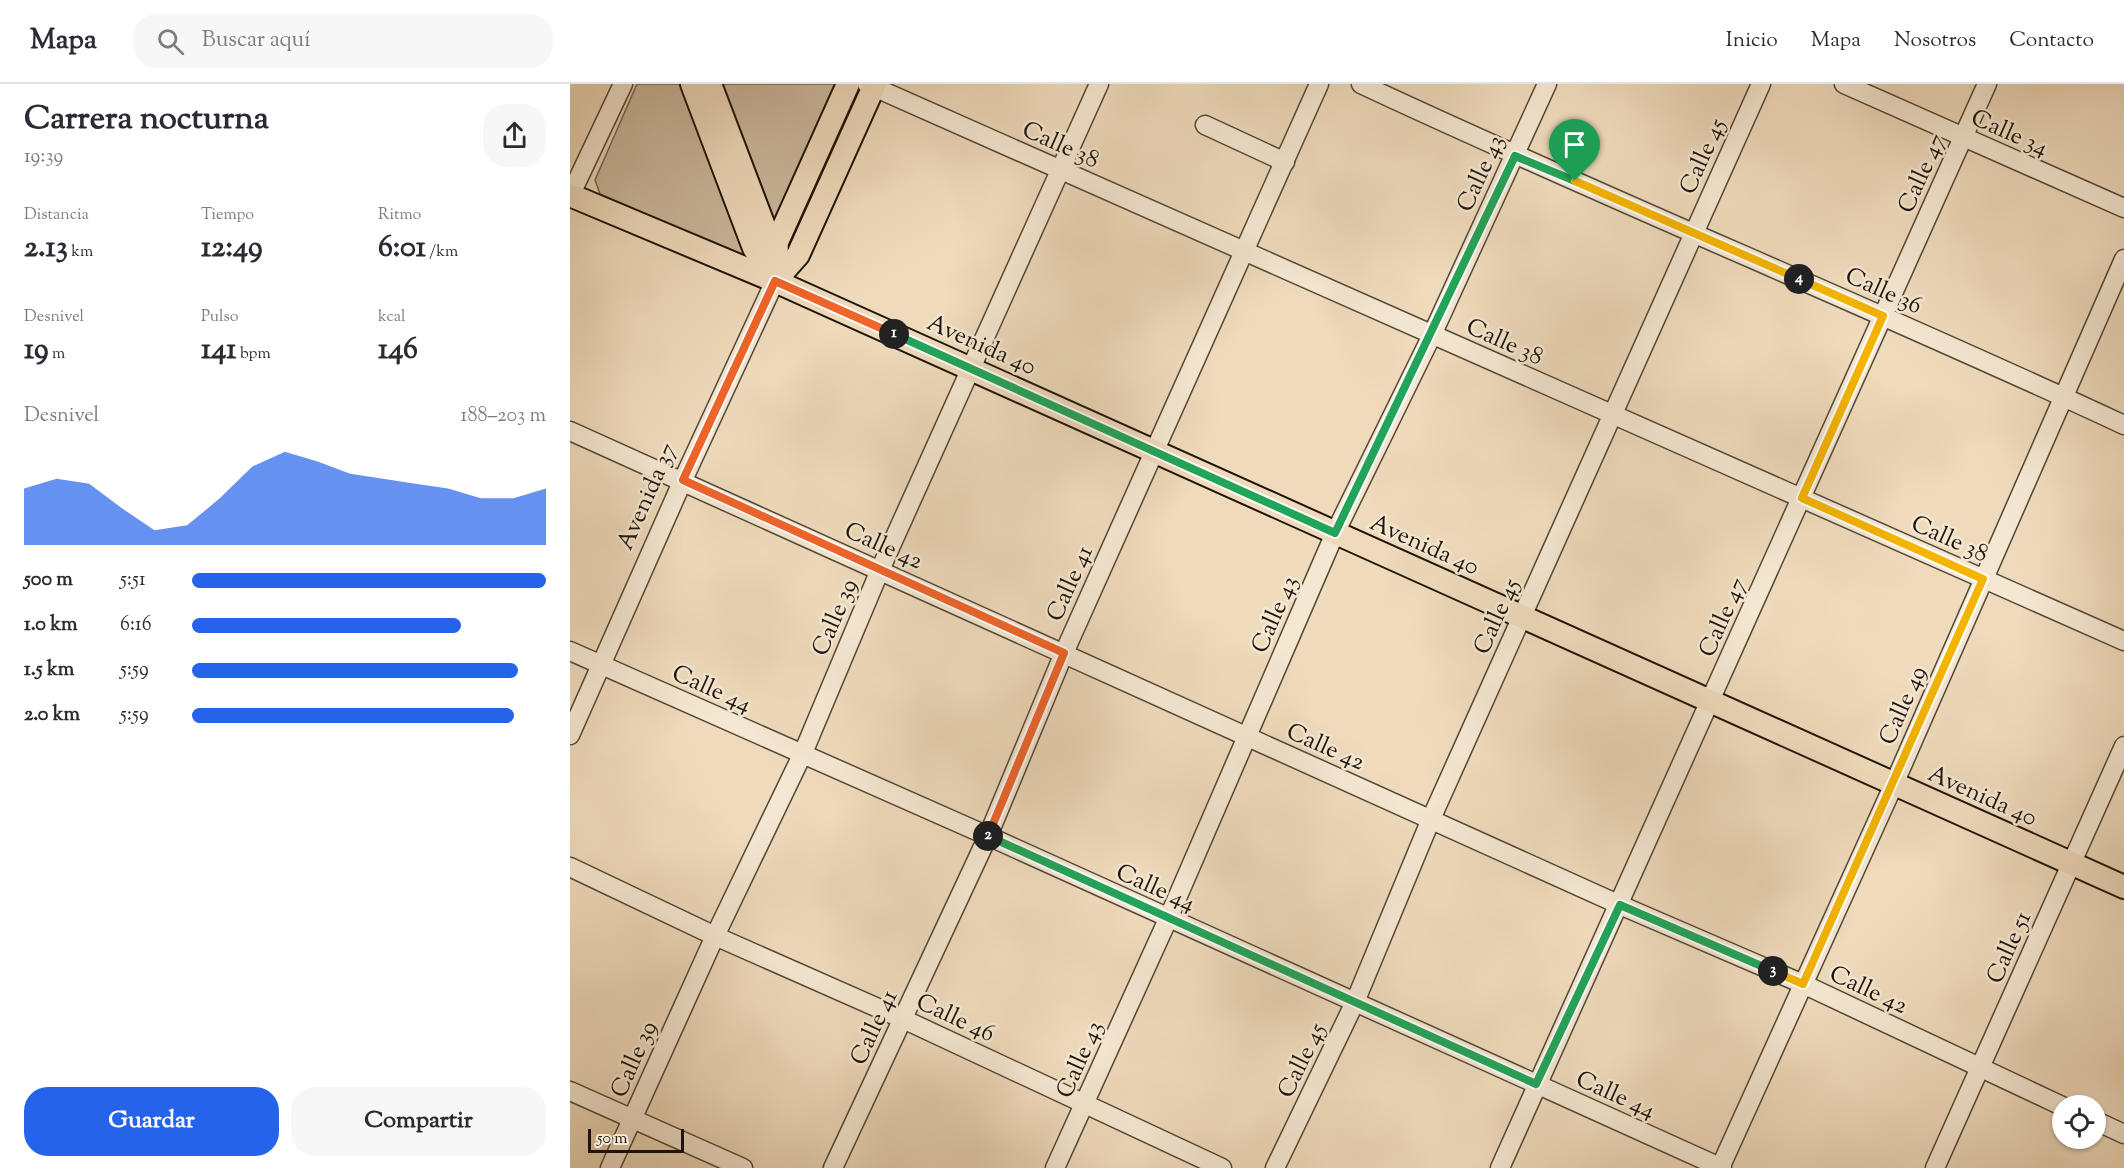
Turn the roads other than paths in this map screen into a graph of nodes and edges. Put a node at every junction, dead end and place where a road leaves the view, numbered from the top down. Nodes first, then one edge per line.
1 (623, 84) edge
2 (692, 84) edge
3 (710, 84) edge
4 (848, 84) edge
5 (1099, 84) edge
6 (1319, 84) edge
7 (1361, 84) edge
8 (1547, 84) edge
9 (1761, 84) edge
10 (1844, 84) edge
11 (1987, 84) edge
12 (872, 85) edge
13 (1206, 125) dead end
14 (1963, 137) junction
15 (1515, 156) junction
16 (1285, 162) junction
17 (1060, 170) junction
18 (570, 196) edge
19 (2124, 208) edge
20 (1694, 232) junction
21 (1244, 251) junction
22 (2124, 259) edge
23 (775, 281) junction
24 (1883, 316) junction
25 (1432, 335) junction
26 (971, 369) junction
27 (2062, 396) junction
28 (1612, 415) junction
29 (2124, 425) edge
30 (570, 431) edge
31 (1154, 452) junction
32 (683, 480) junction
33 (1802, 498) junction
34 (1335, 533) junction
35 (880, 570) junction
36 (1983, 579) junction
37 (1522, 617) junction
38 (2124, 641) edge
39 (570, 651) edge
40 (1064, 653) junction
41 (601, 665) junction
42 (1711, 702) junction
43 (570, 735) edge
44 (1246, 737) junction
45 (2124, 746) edge
46 (803, 753) junction
47 (1893, 784) junction
48 (1431, 819) junction
49 (988, 836) junction
50 (2072, 864) junction
51 (570, 867) edge
52 (2124, 887) edge
53 (1620, 905) junction
54 (1168, 919) junction
55 (715, 936) junction
56 (1803, 984) junction
57 (1355, 1002) junction
58 (903, 1018) junction
59 (1980, 1068) junction
60 (1536, 1084) junction
61 (570, 1091) edge
62 (2052, 1101) edge
63 (1086, 1104) junction
64 (633, 1118) junction
65 (2106, 1126) edge
66 (2124, 1134) edge
67 (610, 1168) edge
68 (743, 1168) edge
69 (833, 1168) edge
70 (1055, 1168) edge
71 (1222, 1168) edge
72 (1275, 1168) edge
73 (1500, 1168) edge
74 (1721, 1168) edge
75 (1935, 1168) edge

1 - 18 street
2 - 23 main road
3 - 23 main road
4 - 23 main road, Avenida 37
5 - 17 street, Calle 39
6 - 16 street, Calle 41
7 - 15 street, Calle 36
8 - 15 street, Calle 43
9 - 20 street, Calle 45
10 - 14 street, Calle 34
11 - 14 street, Calle 47
12 - 17 street, Calle 38
12 - 23 main road, Avenida 37
13 - 16 street
14 - 19 street, Calle 34
14 - 24 street, Calle 47
15 - 20 street, Calle 36
15 - 25 street, Calle 43
16 - 21 street, Calle 41
17 - 21 street, Calle 38
17 - 26 street, Calle 39
18 - 23 main road, Avenida 40
20 - 24 street, Calle 36
20 - 28 street, Calle 45
21 - 25 street, Calle 38
21 - 31 street, Calle 41
22 - 27 street, Calle 49
23 - 26 main road, Avenida 40
23 - 32 street, Avenida 37
24 - 27 street, Calle 36
24 - 33 street, Calle 47
25 - 28 street, Calle 38
25 - 34 street, Calle 43
26 - 31 main road, Avenida 40
26 - 35 street, Calle 39
27 - 29 street, Calle 36
27 - 36 street, Calle 49
28 - 33 street, Calle 38
28 - 37 street, Calle 45
30 - 32 street, Calle 42
31 - 34 main road, Avenida 40
31 - 40 street, Calle 41
32 - 35 street, Calle 42
32 - 41 street, Avenida 37
33 - 36 street, Calle 38
33 - 42 street, Calle 47
34 - 37 main road, Avenida 40
34 - 44 street, Calle 43
35 - 40 street, Calle 42
35 - 46 street, Calle 39
36 - 38 street, Calle 38
36 - 47 street, Calle 49
37 - 42 main road, Avenida 40
37 - 48 street, Calle 45
39 - 41 street, Calle 44
40 - 44 street, Calle 42
40 - 49 street, Calle 41
41 - 43 street, Avenida 37
41 - 46 street, Calle 44
42 - 47 main road, Avenida 40
42 - 53 street, Calle 47
44 - 48 street, Calle 42
44 - 54 street, Calle 43
45 - 50 street, Calle 51
46 - 49 street, Calle 44
46 - 55 street, Calle 39
47 - 50 main road, Avenida 40
47 - 56 street, Calle 49
48 - 53 street, Calle 42
48 - 57 street, Calle 45
49 - 54 street, Calle 44
49 - 58 street, Calle 41
50 - 52 main road, Avenida 40
50 - 59 street, Calle 51
51 - 55 street, Calle 46
53 - 56 street, Calle 42
53 - 60 street, Calle 47
54 - 57 street, Calle 44
54 - 63 street, Calle 43
55 - 58 street, Calle 46
55 - 64 street, Calle 39
56 - 59 street, Calle 42
56 - 74 street, Calle 49
57 - 60 street, Calle 44
57 - 72 street, Calle 45
58 - 63 street, Calle 46
58 - 69 street, Calle 41
59 - 62 street, Calle 42
59 - 75 street, Calle 51
60 - 73 street, Calle 47
60 - 74 street, Calle 44
61 - 64 street
63 - 70 street, Calle 43
63 - 71 street, Calle 46
64 - 67 street, Calle 39
64 - 68 street
65 - 66 street

